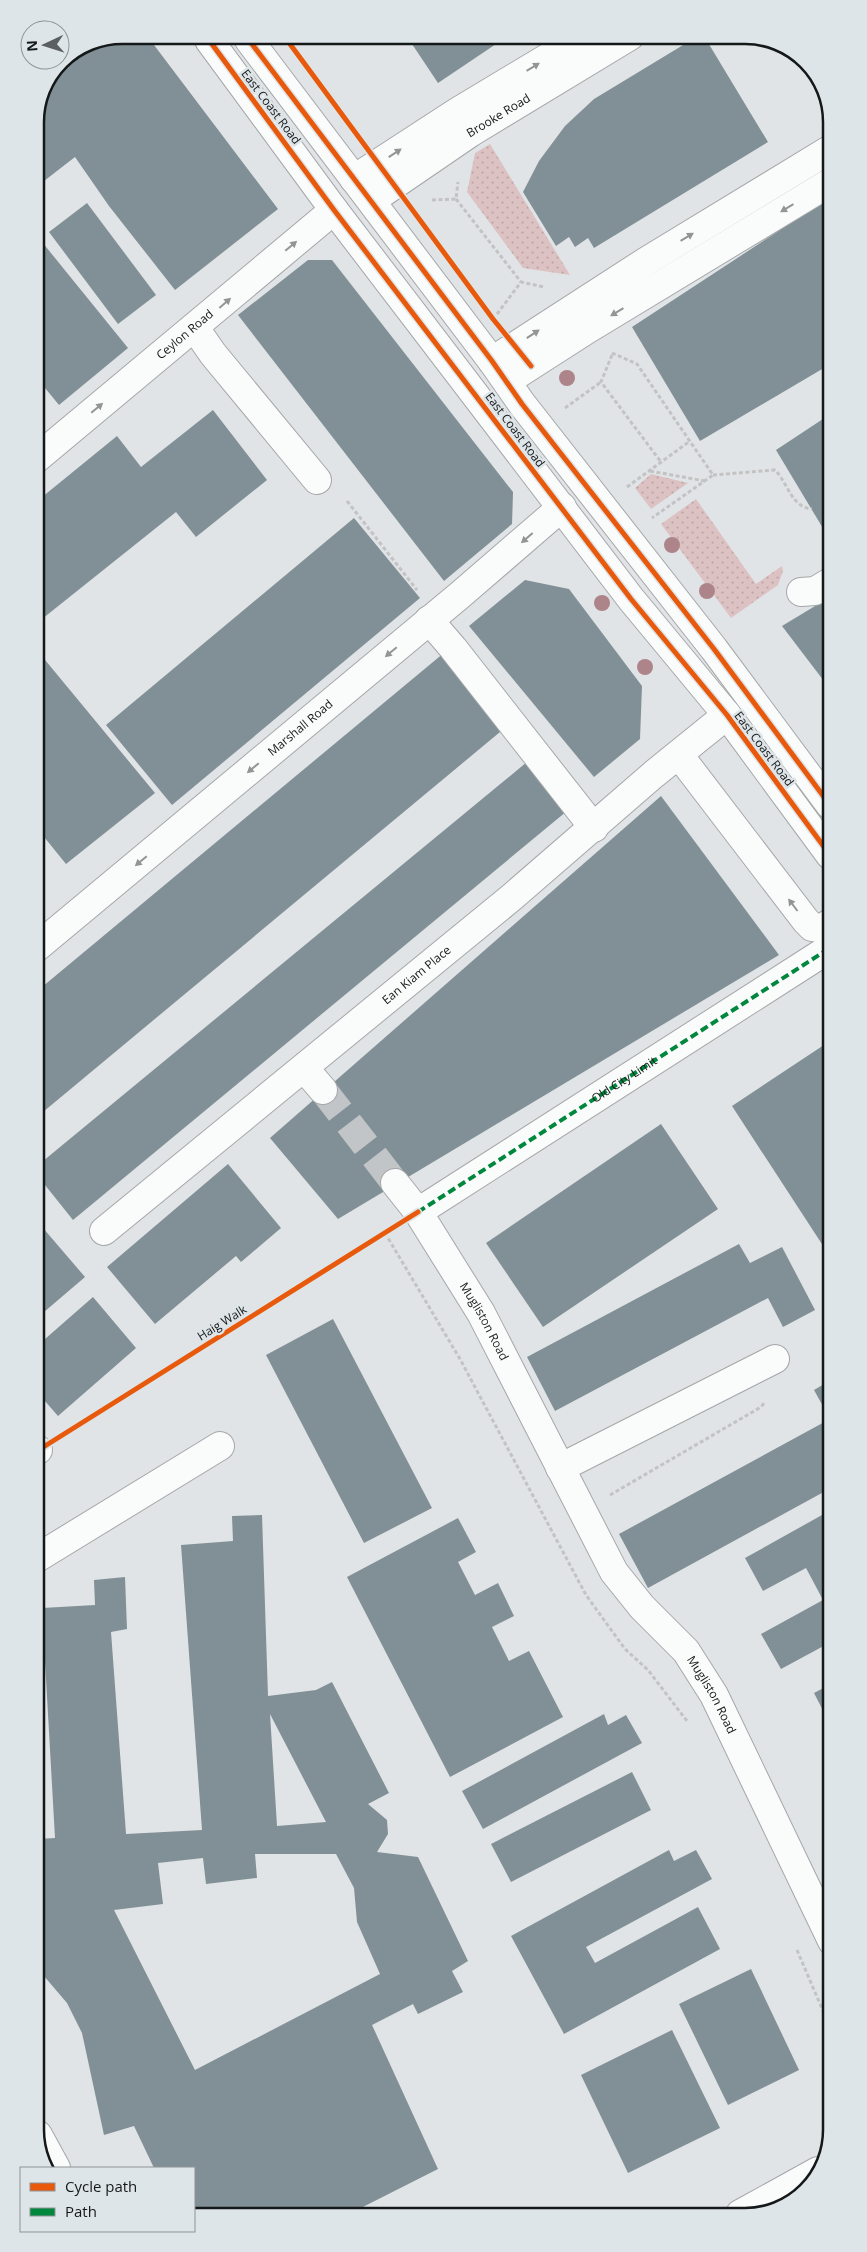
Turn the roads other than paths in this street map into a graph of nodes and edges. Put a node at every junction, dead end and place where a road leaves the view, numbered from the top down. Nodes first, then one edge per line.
1 (212, 44) edge
2 (252, 44) edge
3 (570, 44) edge
4 (617, 44) edge
5 (823, 154) edge
6 (354, 179) junction
7 (823, 187) edge
8 (372, 200) junction
9 (334, 210) junction
10 (645, 262) junction
11 (659, 286) junction
12 (195, 328) junction
13 (500, 371) junction
14 (44, 452) edge
15 (317, 480) dead end
16 (562, 508) junction
17 (823, 586) edge
18 (801, 592) dead end
19 (432, 617) junction
20 (726, 716) junction
21 (679, 755) junction
22 (823, 796) edge
23 (594, 828) junction
24 (823, 846) edge
25 (823, 927) edge
26 (44, 941) edge
27 (823, 952) edge
28 (304, 1068) junction
29 (323, 1090) tunnel mouth
30 (395, 1183) tunnel mouth
31 (418, 1212) junction
32 (104, 1231) dead end
33 (772, 1361) road end
34 (220, 1446) dead end
35 (560, 1468) junction
36 (44, 1554) edge
37 (823, 1922) edge
38 (46, 2149) edge
39 (55, 2167) edge
40 (809, 2175) edge
41 (751, 2208) edge

1 - 9 street, East Coast Road
2 - 6 street, East Coast Road
6 -> 3 street, Brooke Road
4 - 8 street, Brooke Road
10 -> 5 street
6 - 8 street, East Coast Road
7 -> 11 street, East Coast Road
8 - 13 street, East Coast Road
12 -> 9 street, Ceylon Road
9 - 16 street, East Coast Road
10 - 11 street
13 -> 10 street
11 -> 13 street, East Coast Road
14 -> 12 street, Ceylon Road
12 - 15 street
13 - 22 street, East Coast Road
16 -> 19 street, Marshall Road
16 - 20 street, East Coast Road
17 - 18 street
19 - 23 street
19 -> 26 street, Marshall Road
20 - 21 street, Ean Kiam Place
20 - 24 street, East Coast Road
21 - 23 street, Ean Kiam Place
25 -> 21 street
23 - 28 street, Ean Kiam Place
27 - 31 street, Old City Limit
28 - 29 street
28 - 32 street, Ean Kiam Place
30 - 31 street, Mugliston Road
31 - 35 street, Mugliston Road
33 - 35 street
34 - 36 street
35 - 37 street, Mugliston Road
38 - 39 street
40 - 41 street

